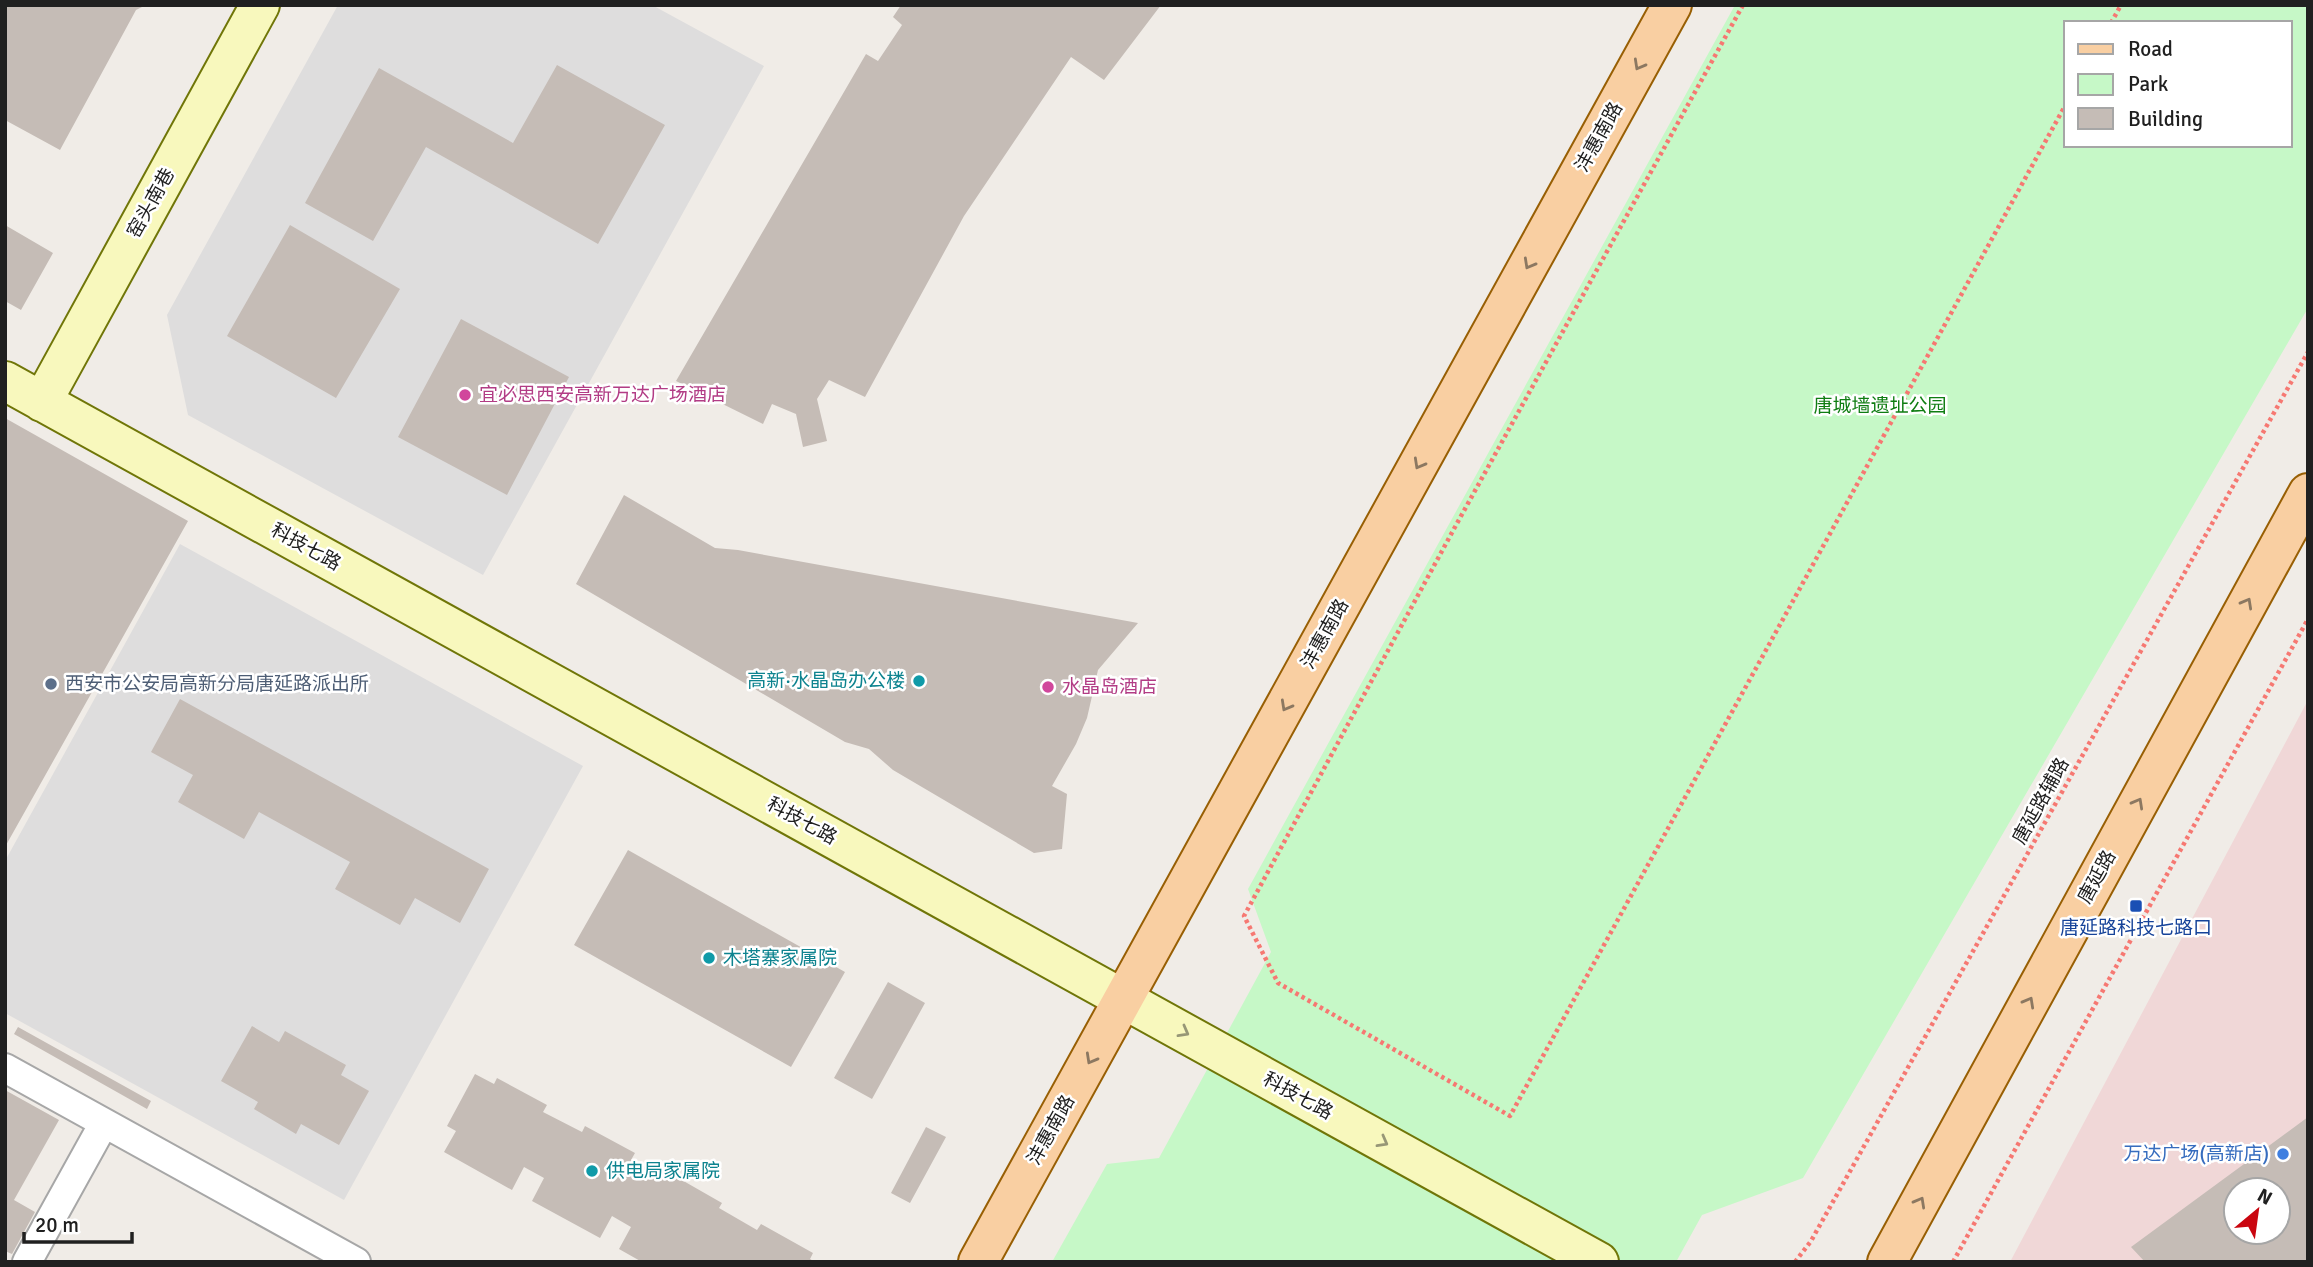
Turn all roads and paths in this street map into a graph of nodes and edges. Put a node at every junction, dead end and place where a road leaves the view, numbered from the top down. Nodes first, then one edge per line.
1 (260, 5) edge
2 (1672, 5) edge
3 (1743, 5) edge
4 (2121, 5) edge
5 (2112, 21) edge
6 (2064, 108) edge
7 (2308, 352) edge
8 (5, 381) edge
9 (42, 402) junction
10 (2308, 493) edge
11 (2308, 619) edge
12 (1124, 999) junction
13 (5, 1068) edge
14 (104, 1123) junction
15 (27, 1262) edge
16 (356, 1262) edge
17 (978, 1262) edge
18 (1598, 1262) edge
19 (1795, 1262) edge
20 (1887, 1262) edge
21 (1953, 1262) edge

1 - 9 street, 窑头南巷
2 -> 12 main road, 沣惠南路
3 - 6 path
4 - 5 path
7 - 19 path, 唐延路辅路
8 - 9 street, 科技七路
9 - 12 street, 科技七路
20 -> 10 main road, 唐延路
11 - 21 path
12 -> 17 main road, 沣惠南路
12 -> 18 street, 科技七路
13 - 14 street
14 - 15 street
14 - 16 street

